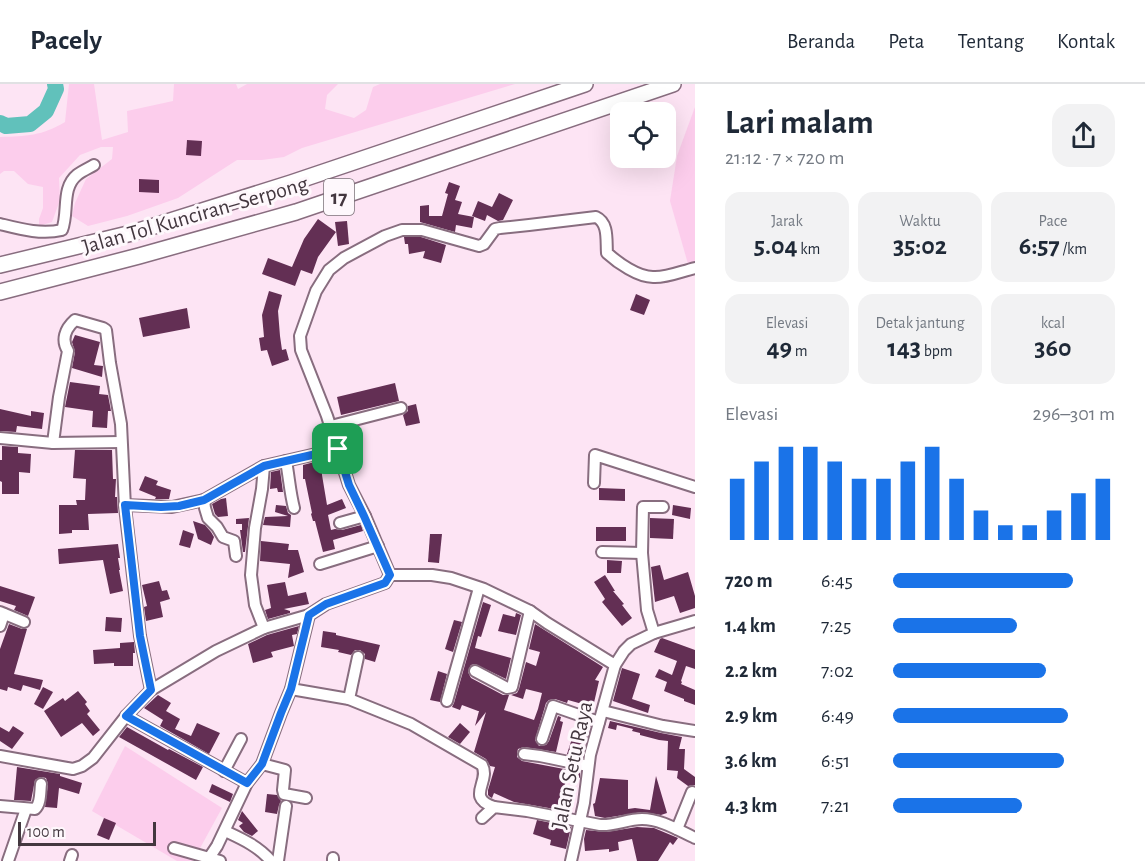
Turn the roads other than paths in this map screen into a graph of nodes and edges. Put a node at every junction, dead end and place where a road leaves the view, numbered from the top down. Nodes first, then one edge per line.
1 (585, 84) edge
2 (673, 84) edge
3 (94, 165) dead end
4 (0, 224) edge
5 (0, 265) edge
6 (695, 268) edge
7 (0, 292) edge
8 (401, 408) dead end
9 (331, 426) junction
10 (0, 438) edge
11 (121, 442) junction
12 (53, 443) junction
13 (338, 449) junction
14 (286, 461) junction
15 (264, 466) junction
16 (594, 483) dead end
17 (695, 487) edge
18 (204, 500) junction
19 (125, 505) junction
20 (663, 507) dead end
21 (294, 508) dead end
22 (364, 516) junction
23 (340, 523) dead end
24 (378, 546) junction
25 (602, 552) dead end
26 (642, 553) junction
27 (236, 555) dead end
28 (320, 564) dead end
29 (390, 575) junction
30 (479, 588) junction
31 (530, 611) junction
32 (2, 613) edge
33 (309, 615) junction
34 (695, 621) edge
35 (24, 622) dead end
36 (0, 626) edge
37 (264, 628) junction
38 (654, 633) junction
39 (358, 657) dead end
40 (615, 664) junction
41 (475, 671) dead end
42 (291, 689) junction
43 (151, 690) junction
44 (349, 699) junction
45 (447, 701) dead end
46 (603, 711) junction
47 (126, 716) junction
48 (599, 722) junction
49 (695, 731) edge
50 (241, 739) dead end
51 (542, 740) dead end
52 (524, 754) dead end
53 (0, 756) edge
54 (262, 764) junction
55 (588, 766) junction
56 (224, 771) junction
57 (247, 783) junction
58 (40, 784) dead end
59 (692, 792) dead end
60 (306, 798) dead end
61 (0, 806) edge
62 (286, 806) dead end
63 (494, 807) junction
64 (26, 809) junction
65 (482, 818) dead end
66 (580, 822) junction
67 (677, 830) junction
68 (225, 831) junction
69 (695, 838) edge
70 (174, 848) dead end
71 (6, 855) edge
72 (212, 860) edge
73 (271, 861) edge
74 (278, 861) edge
75 (571, 861) edge

1 - 5 highway, Jalan Tol Kunciran–Serpong / 17
2 - 7 highway, Jalan Tol Kunciran–Serpong / 17
3 - 4 street
6 - 9 street
8 - 9 street
9 - 13 street
10 - 12 street
11 - 12 street
11 - 12 street
11 - 19 street
13 - 14 street
13 - 22 street
14 - 15 street
14 - 21 street
15 - 18 street
15 - 37 street
16 - 17 street
18 - 19 street
18 - 27 street
19 - 43 street
20 - 26 street
22 - 23 street
22 - 24 street
24 - 28 street
24 - 29 street
25 - 26 street
26 - 38 street
29 - 30 street
29 - 33 street
30 - 31 street
30 - 45 street
31 - 40 street
31 - 41 street
32 - 35 street
32 - 36 street
33 - 37 street
33 - 42 street
34 - 38 street, Jalan Setu Raya
37 - 43 street
38 - 40 street, Jalan Setu Raya
39 - 44 street
40 - 46 street, Jalan Setu Raya
42 - 44 street
42 - 54 street
43 - 47 street
44 - 63 street
46 - 48 street, Jalan Setu Raya
46 - 49 street
47 - 53 street
47 - 56 street
48 - 51 street
48 - 55 street, Jalan Setu Raya
50 - 56 street
52 - 55 street
54 - 57 street
54 - 60 street
55 - 66 street, Jalan Setu Raya
56 - 57 street
57 - 68 street
58 - 64 street
59 - 67 street
61 - 64 street
62 - 74 street
63 - 65 street
63 - 66 street
64 - 71 street
66 - 67 street
66 - 75 street, Jalan Setu Raya
67 - 69 street
68 - 72 street
68 - 73 street
70 - 72 street

